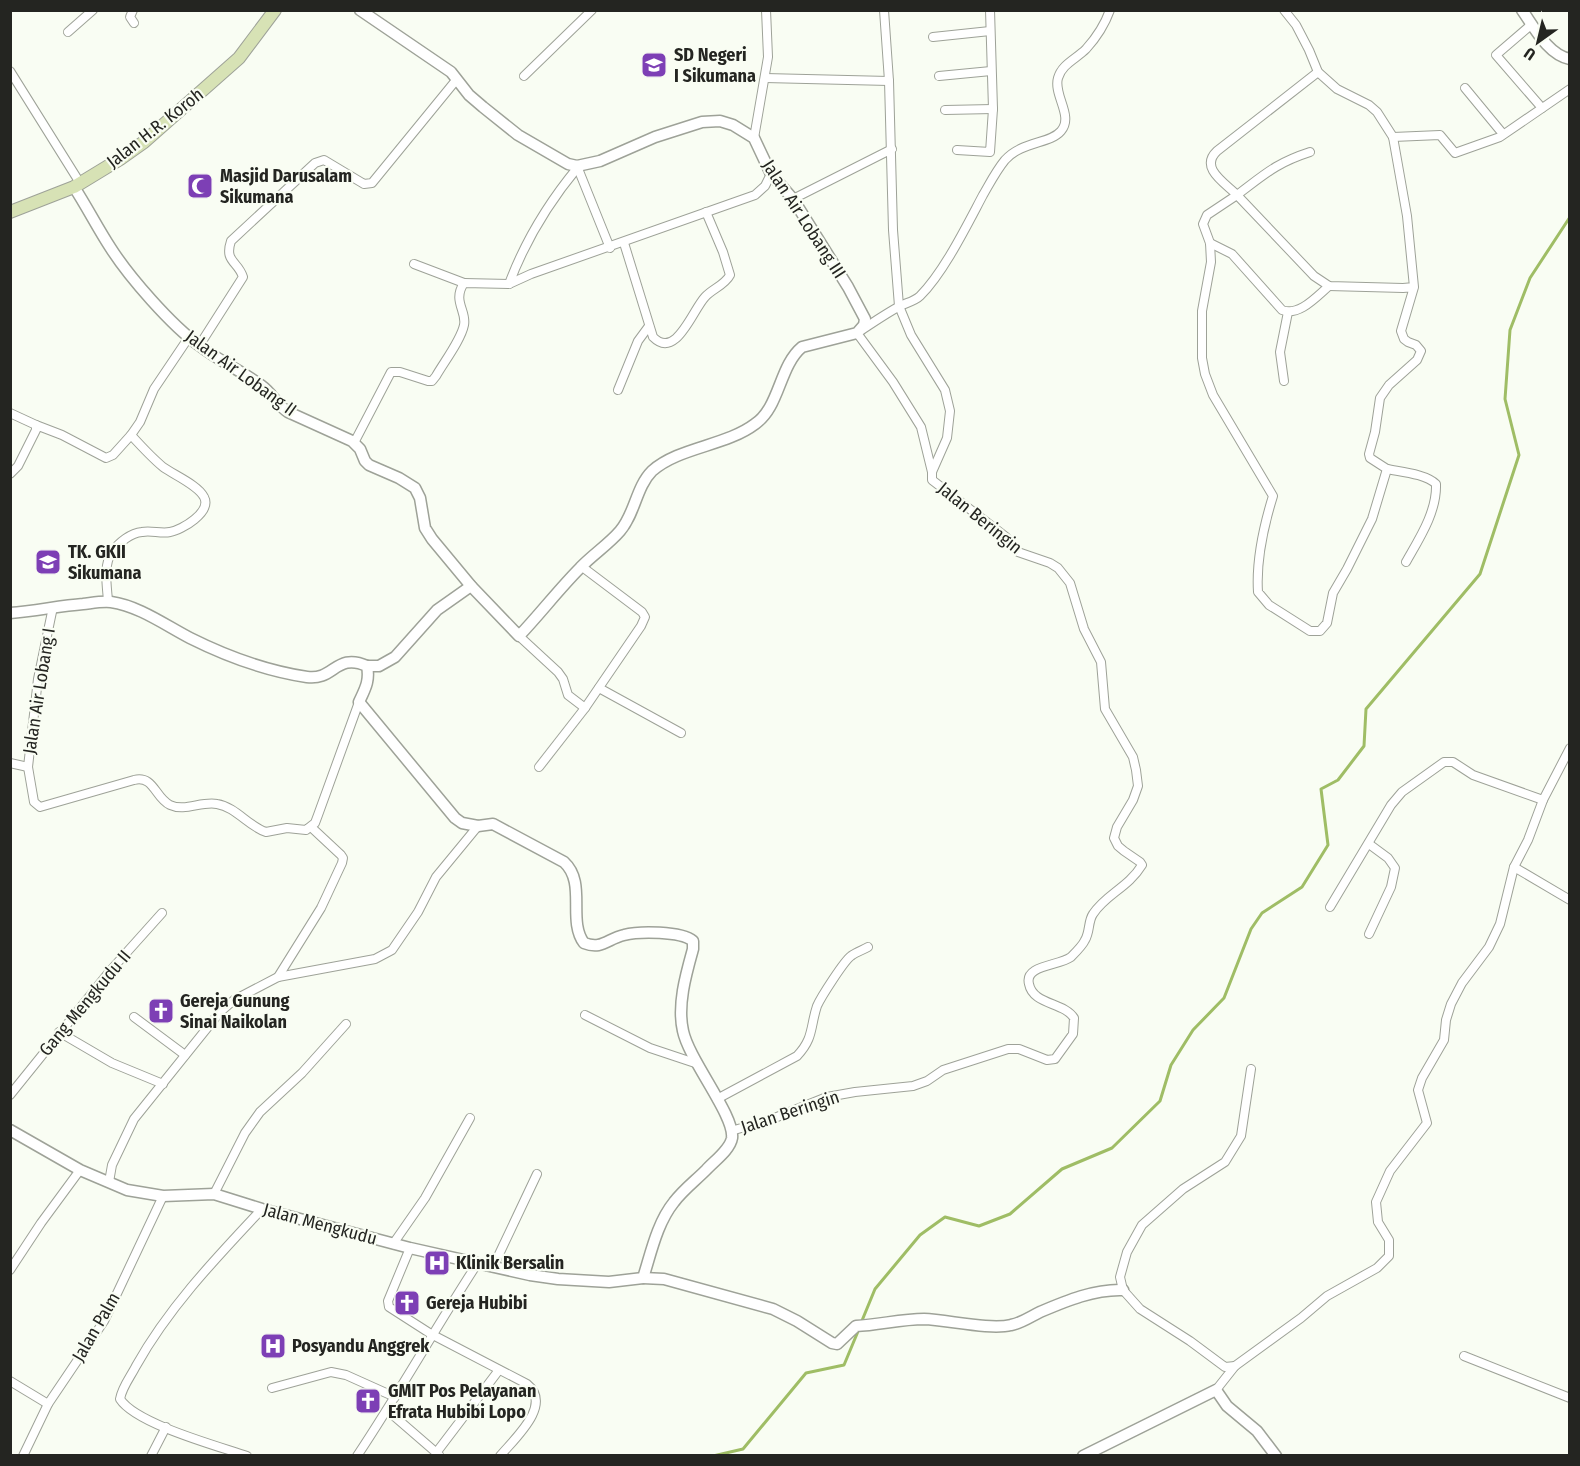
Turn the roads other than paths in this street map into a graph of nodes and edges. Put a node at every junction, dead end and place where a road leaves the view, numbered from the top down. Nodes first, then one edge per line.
1 (93, 10) edge
2 (133, 10) edge
3 (275, 10) edge
4 (360, 10) edge
5 (592, 10) edge
6 (766, 10) edge
7 (884, 10) edge
8 (990, 10) edge
9 (1110, 10) edge
10 (1284, 10) edge
11 (1522, 10) edge
12 (134, 23) dead end
13 (1532, 24) junction
14 (990, 31) junction
15 (68, 32) dead end
16 (933, 37) dead end
17 (1569, 59) edge
18 (10, 71) edge
19 (991, 71) junction
20 (1318, 72) junction
21 (524, 76) dead end
22 (939, 76) dead end
23 (765, 78) junction
24 (457, 79) junction
25 (889, 81) junction
26 (1465, 88) dead end
27 (1569, 89) edge
28 (1542, 108) junction
29 (993, 109) junction
30 (945, 110) dead end
31 (1503, 134) junction
32 (1393, 137) junction
33 (754, 138) junction
34 (892, 149) junction
35 (957, 150) dead end
36 (1310, 152) dead end
37 (578, 166) junction
38 (771, 174) junction
39 (77, 185) junction
40 (1238, 195) junction
41 (793, 199) junction
42 (10, 212) edge
43 (706, 212) junction
44 (624, 243) junction
45 (1210, 243) junction
46 (610, 248) junction
47 (414, 264) dead end
48 (464, 283) junction
49 (509, 284) junction
50 (1329, 286) junction
51 (1414, 287) junction
52 (899, 306) junction
53 (1288, 312) junction
54 (649, 326) junction
55 (857, 333) junction
56 (189, 337) junction
57 (199, 346) junction
58 (1284, 381) dead end
59 (618, 390) dead end
60 (10, 413) edge
61 (36, 425) junction
62 (131, 435) junction
63 (354, 443) junction
64 (1387, 469) junction
65 (932, 472) junction
66 (10, 474) edge
67 (1406, 562) dead end
68 (581, 566) junction
69 (471, 586) junction
70 (108, 601) junction
71 (53, 607) junction
72 (10, 613) edge
73 (519, 636) junction
74 (367, 666) junction
75 (599, 688) junction
76 (359, 702) junction
77 (585, 708) junction
78 (681, 733) dead end
79 (1569, 748) edge
80 (10, 763) edge
81 (27, 767) junction
82 (539, 767) dead end
83 (1543, 800) junction
84 (478, 826) junction
85 (311, 827) junction
86 (1368, 844) junction
87 (1514, 867) junction
88 (1569, 900) edge
89 (1330, 907) dead end
90 (162, 913) dead end
91 (1369, 934) dead end
92 (868, 947) dead end
93 (278, 977) junction
94 (585, 1016) dead end
95 (134, 1017) dead end
96 (346, 1024) dead end
97 (59, 1032) junction
98 (184, 1055) junction
99 (695, 1063) junction
100 (1251, 1069) dead end
101 (163, 1084) junction
102 (10, 1095) edge
103 (717, 1099) junction
104 (470, 1119) dead end
105 (10, 1130) edge
106 (731, 1131) junction
107 (80, 1170) junction
108 (537, 1173) dead end
109 (109, 1182) junction
110 (214, 1194) junction
111 (163, 1196) junction
112 (262, 1209) junction
113 (393, 1244) junction
114 (410, 1248) junction
115 (477, 1264) junction
116 (493, 1267) junction
117 (10, 1270) edge
118 (643, 1278) junction
119 (1123, 1290) junction
120 (431, 1334) junction
121 (1464, 1356) dead end
122 (1235, 1366) junction
123 (499, 1370) junction
124 (10, 1381) edge
125 (272, 1388) dead end
126 (1216, 1390) junction
127 (395, 1397) junction
128 (1569, 1398) edge
129 (48, 1404) junction
130 (387, 1410) junction
131 (166, 1427) junction
132 (437, 1454) edge
133 (23, 1455) edge
134 (151, 1455) edge
135 (247, 1455) edge
136 (357, 1455) edge
137 (500, 1455) edge
138 (1083, 1455) edge
139 (1276, 1455) edge

1 - 15 street
2 - 12 street
3 - 39 main road, Jalan H.R. Koroh
4 - 24 street
5 - 21 street
6 - 23 street
7 - 25 street, Jalan Beringin
8 - 14 street
9 - 52 street
10 - 20 street
11 - 13 street
13 - 17 street
13 - 28 street
14 - 16 street
14 - 19 street
18 - 39 street
19 - 22 street
19 - 29 street
20 - 32 street
20 - 40 street
23 - 25 street
23 - 33 street
24 - 37 street
24 - 57 street
25 - 34 street, Jalan Beringin
26 - 31 street
27 - 28 street
28 - 31 street
29 - 30 street
29 - 35 street
31 - 32 street
32 - 51 street
33 - 37 street, Jalan Air Lobang III
33 - 38 street, Jalan Air Lobang III
34 - 41 street
34 - 52 street, Jalan Beringin
36 - 40 street
37 - 46 street
37 - 49 street
38 - 41 street, Jalan Air Lobang III
38 - 43 street
39 - 42 main road, Jalan H.R. Koroh
39 - 56 street, Jalan Air Lobang II
40 - 45 street
40 - 50 street
41 - 55 street, Jalan Air Lobang III
43 - 44 street
43 - 54 street
44 - 46 street
44 - 54 street
45 - 53 street
45 - 64 street
46 - 49 street
47 - 48 street
48 - 49 street
48 - 63 street
50 - 51 street
50 - 53 street
51 - 64 street
52 - 55 street
52 - 65 street, Jalan Beringin
53 - 58 street
54 - 59 street
55 - 65 street
55 - 68 street
56 - 57 street, Jalan Air Lobang II
56 - 62 street
57 - 63 street, Jalan Air Lobang II
60 - 61 street
61 - 62 street
61 - 66 street
62 - 70 street
63 - 69 street, Jalan Air Lobang II
64 - 67 street
65 - 106 street, Jalan Beringin
68 - 73 street
68 - 75 street
69 - 73 street, Jalan Air Lobang II
69 - 74 street, Jalan Air Lobang I
70 - 71 street, Jalan Air Lobang I
70 - 74 street, Jalan Air Lobang I
71 - 72 street, Jalan Air Lobang I
71 - 81 street, Jalan Air Lobang I
73 - 77 street, Jalan Air Lobang II
74 - 76 street
75 - 77 street
75 - 78 street
76 - 84 street
76 - 85 street
77 - 82 street
79 - 83 street
80 - 81 street
81 - 85 street, Jalan Air Lobang I
83 - 86 street
83 - 87 street
84 - 93 street
84 - 99 street
85 - 93 street
86 - 89 street
86 - 91 street
87 - 88 street
87 - 122 street
90 - 97 street, Gang Mengkudu II
92 - 103 street
93 - 98 street
94 - 99 street
95 - 98 street
96 - 110 street
97 - 101 street
97 - 102 street, Gang Mengkudu II
98 - 101 street
99 - 103 street
100 - 119 street
101 - 109 street
103 - 106 street
104 - 113 street
105 - 107 street, Jalan Mengkudu
106 - 118 street
107 - 109 street, Jalan Mengkudu
107 - 117 street
108 - 116 street
109 - 111 street, Jalan Mengkudu
110 - 111 street, Jalan Mengkudu
110 - 112 street, Jalan Mengkudu
111 - 129 street, Jalan Palm
112 - 113 street, Jalan Mengkudu
112 - 131 street
113 - 114 street, Jalan Mengkudu
114 - 115 street, Jalan Mengkudu
114 - 120 street
115 - 116 street, Jalan Mengkudu
115 - 120 street
116 - 118 street, Jalan Mengkudu
118 - 119 street, Jalan Mengkudu
119 - 122 street
120 - 123 street
120 - 127 street
121 - 128 street
122 - 126 street
123 - 132 street
123 - 137 street
124 - 129 street
125 - 127 street
126 - 138 street
126 - 139 street
127 - 130 street
129 - 133 street, Jalan Palm
130 - 132 street
130 - 136 street
131 - 134 street
131 - 135 street

